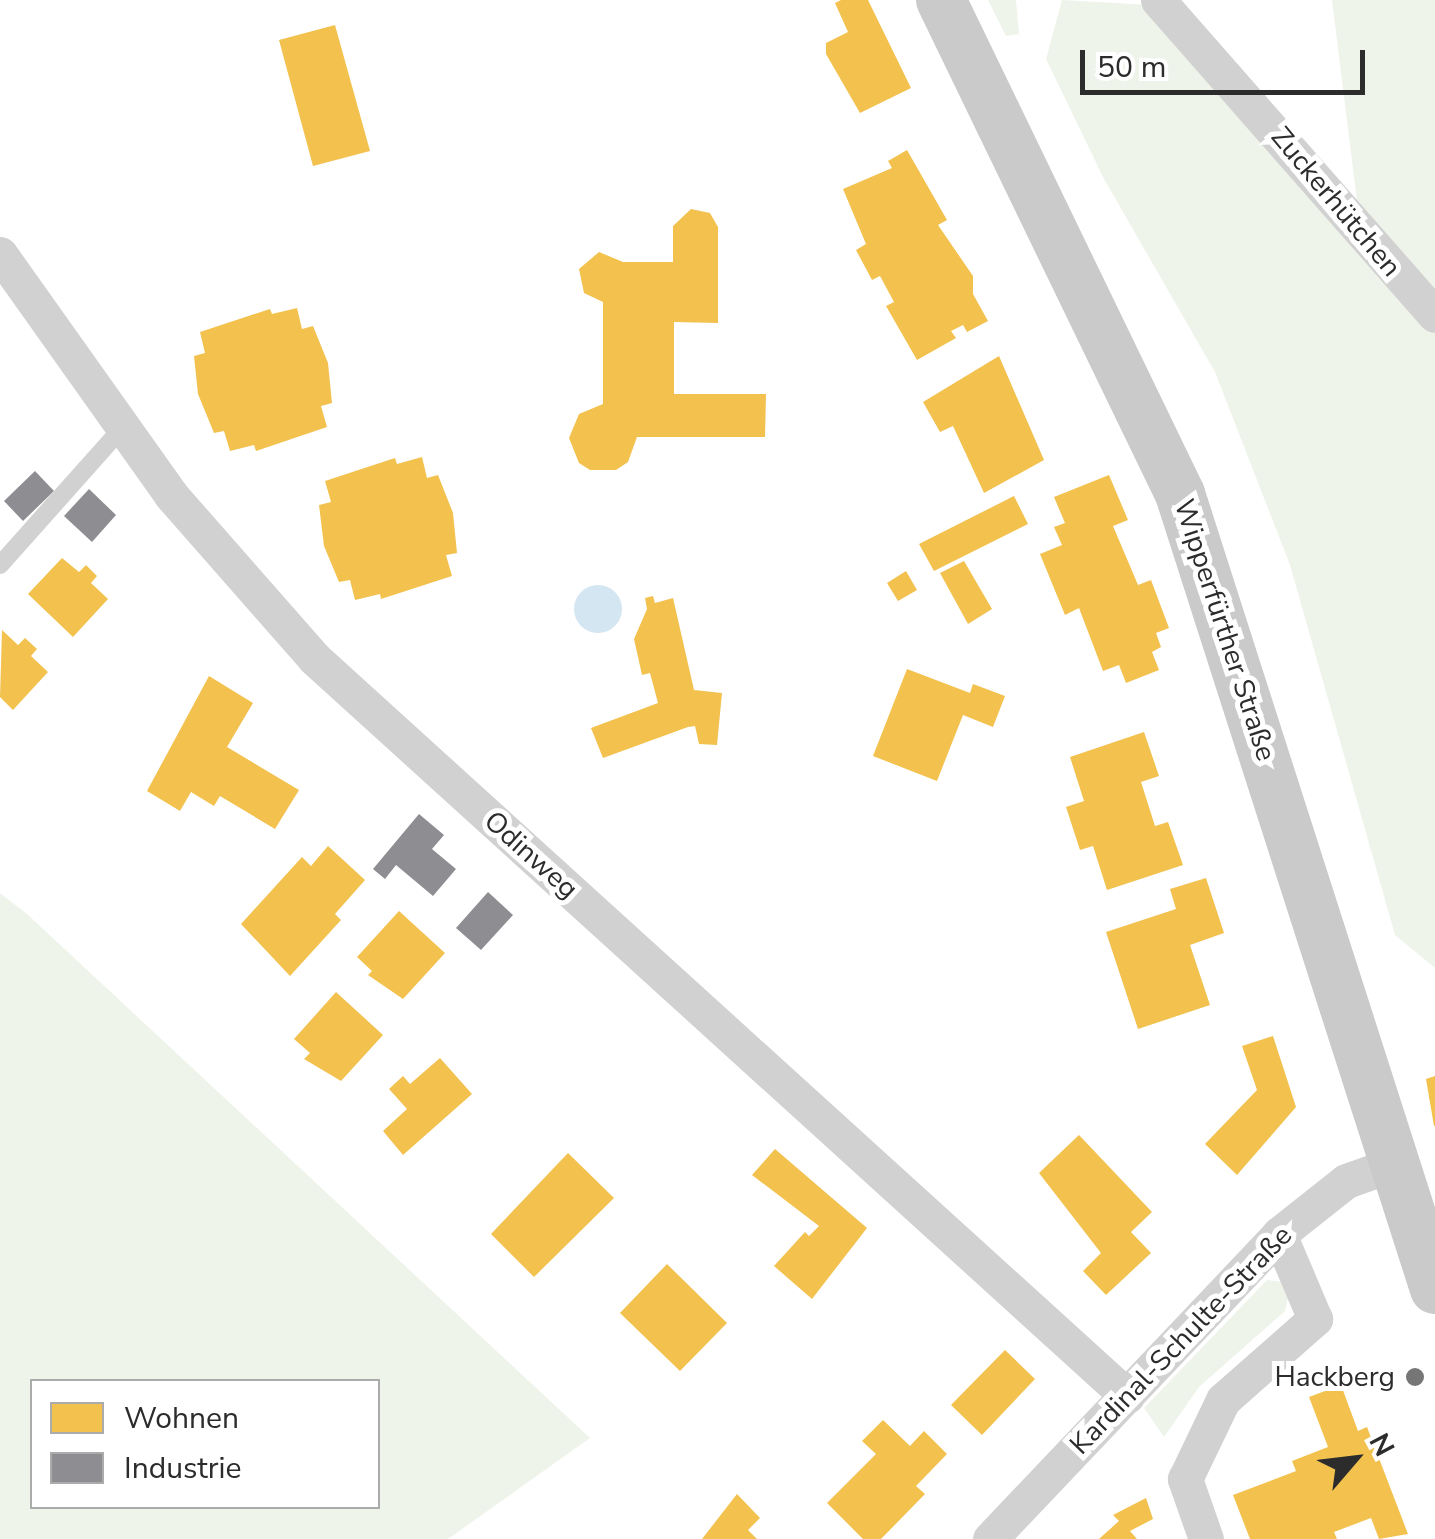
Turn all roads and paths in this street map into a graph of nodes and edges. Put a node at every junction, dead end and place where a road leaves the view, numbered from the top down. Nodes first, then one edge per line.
1 (941, 0) edge
2 (1158, 0) edge
3 (0, 254) edge
4 (1435, 316) edge
5 (122, 428) junction
6 (0, 566) edge
7 (1391, 1165) junction
8 (1279, 1234) junction
9 (1435, 1288) edge
10 (1128, 1396) junction
11 (990, 1539) edge
12 (1206, 1539) edge

1 - 7 main road, Wipperfürther Straße
2 - 4 street, Zuckerhütchen
3 - 5 street, Odinweg
5 - 6 lane
5 - 10 street, Odinweg
7 - 8 street, Kardinal-Schulte-Straße
7 - 9 main road, Wipperfürther Straße
8 - 10 street, Kardinal-Schulte-Straße
8 - 12 street
10 - 11 street, Kardinal-Schulte-Straße

